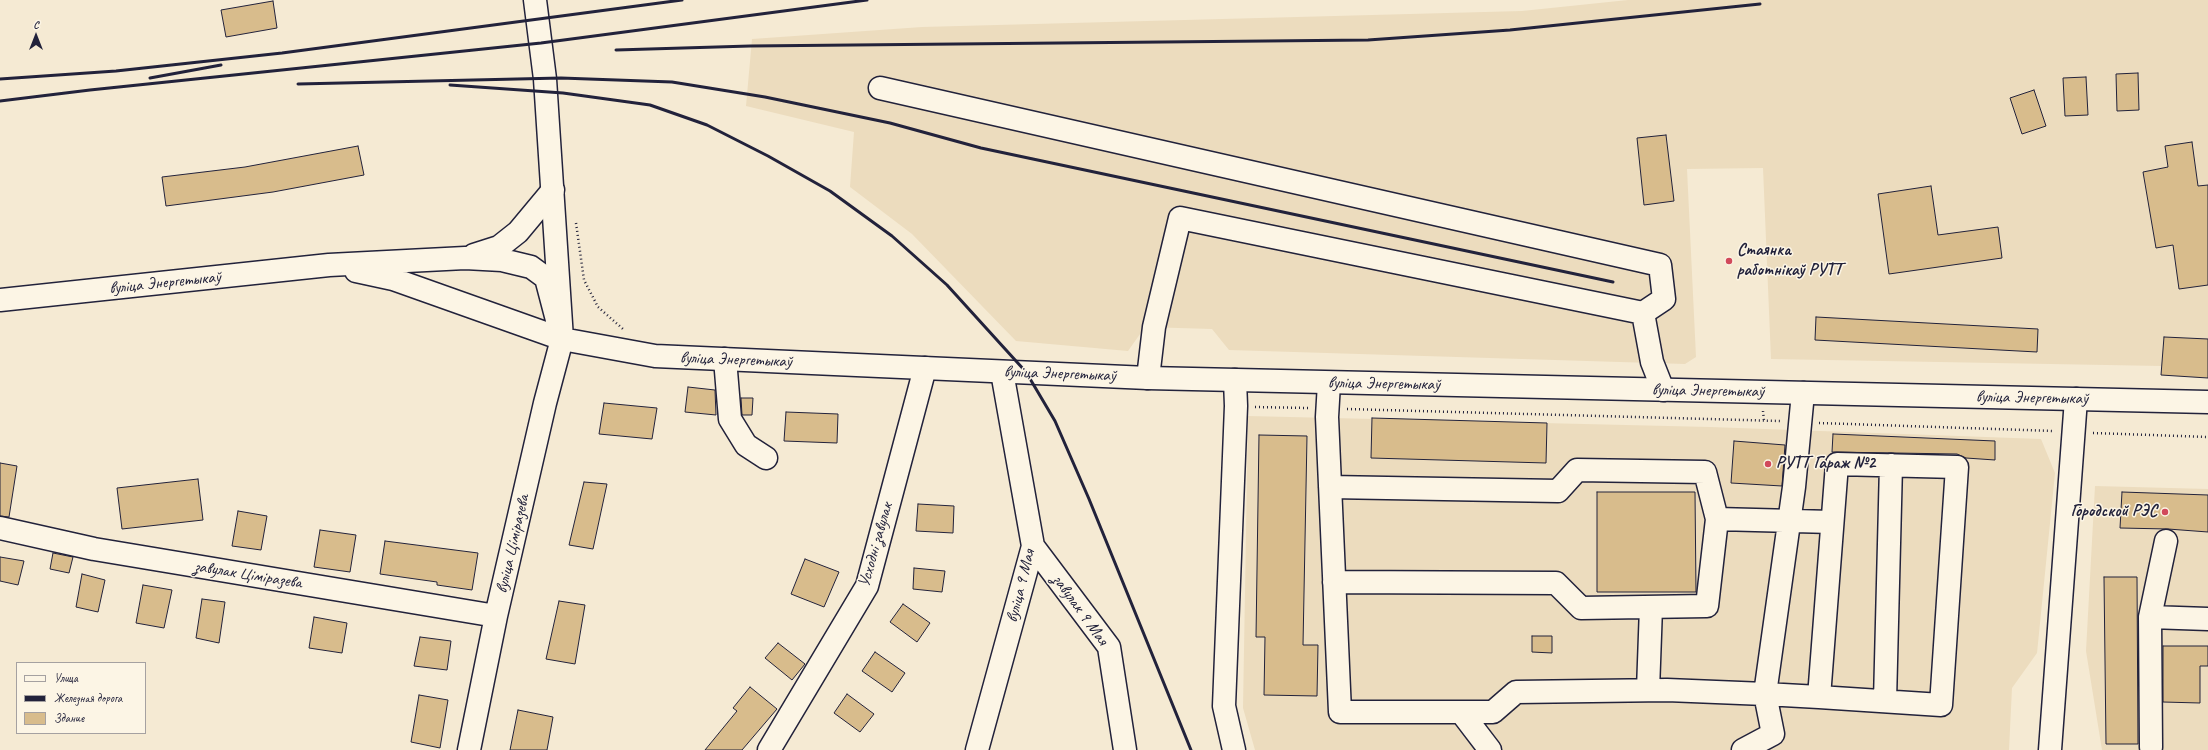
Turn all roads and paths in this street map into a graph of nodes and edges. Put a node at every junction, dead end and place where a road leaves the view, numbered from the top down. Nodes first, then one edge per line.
1 (535, 0) edge
2 (880, 88) dead end
3 (553, 190) junction
4 (576, 215) dead end
5 (465, 258) junction
6 (329, 265) junction
7 (0, 300) edge
8 (1643, 313) junction
9 (629, 333) dead end
10 (562, 339) junction
11 (725, 359) junction
12 (925, 368) junction
13 (1002, 372) junction
14 (1148, 378) junction
15 (1235, 380) junction
16 (1329, 383) junction
17 (1663, 390) junction
18 (1803, 393) junction
19 (2076, 399) junction
20 (2208, 402) edge
21 (1236, 406) junction
22 (1328, 408) junction
23 (1800, 422) junction
24 (2075, 432) junction
25 (2208, 437) edge
26 (766, 458) dead end
27 (1892, 465) junction
28 (1330, 487) junction
29 (1717, 519) junction
30 (1789, 521) junction
31 (1832, 522) junction
32 (0, 528) edge
33 (2166, 541) dead end
34 (1033, 546) junction
35 (1334, 582) junction
36 (1651, 607) junction
37 (496, 616) junction
38 (2150, 617) junction
39 (2208, 619) edge
40 (1648, 690) junction
41 (1765, 694) junction
42 (1819, 697) junction
43 (1885, 701) junction
44 (1461, 712) junction
45 (2151, 747) dead end
46 (469, 750) edge
47 (770, 750) edge
48 (977, 750) edge
49 (1125, 750) edge
50 (1234, 750) edge
51 (1490, 750) edge
52 (1743, 750) edge
53 (2050, 750) edge

1 - 3 street
2 - 8 street
3 - 5 street
3 - 10 street
4 - 9 path
5 - 6 street, вуліца Энергетыкаў
5 - 10 street
6 - 7 street, вуліца Энергетыкаў
6 - 10 street, вуліца Энергетыкаў
8 - 14 street
8 - 17 street
10 - 11 street, вуліца Энергетыкаў
10 - 37 street, вуліца Ціміразева
11 - 12 street, вуліца Энергетыкаў
11 - 26 street
12 - 13 street, вуліца Энергетыкаў
12 - 47 street, Усходні завулак
13 - 14 street, вуліца Энергетыкаў
13 - 34 street, вуліца 9 Мая
14 - 15 street, вуліца Энергетыкаў
15 - 16 street, вуліца Энергетыкаў
15 - 21 street
16 - 17 street, вуліца Энергетыкаў
16 - 22 street
17 - 18 street, вуліца Энергетыкаў
18 - 19 street, вуліца Энергетыкаў
18 - 23 street
19 - 20 street, вуліца Энергетыкаў
19 - 24 street
21 - 22 path
21 - 50 street
22 - 23 path
22 - 28 street
23 - 24 path
23 - 30 street
24 - 25 path
24 - 53 street
27 - 31 street
27 - 43 street
27 - 43 street
28 - 29 street
28 - 35 street
29 - 30 street
29 - 36 street
30 - 31 street
30 - 41 street
31 - 42 street
32 - 37 street, завулак Ціміразева
33 - 38 street
34 - 48 street, вуліца 9 Мая
34 - 49 street, завулак 9 Мая
35 - 36 street
35 - 44 street
36 - 40 street
37 - 46 street, вуліца Ціміразева
38 - 39 street
38 - 45 street
40 - 41 street
40 - 44 street
41 - 42 street
41 - 52 street
42 - 43 street
44 - 51 street

